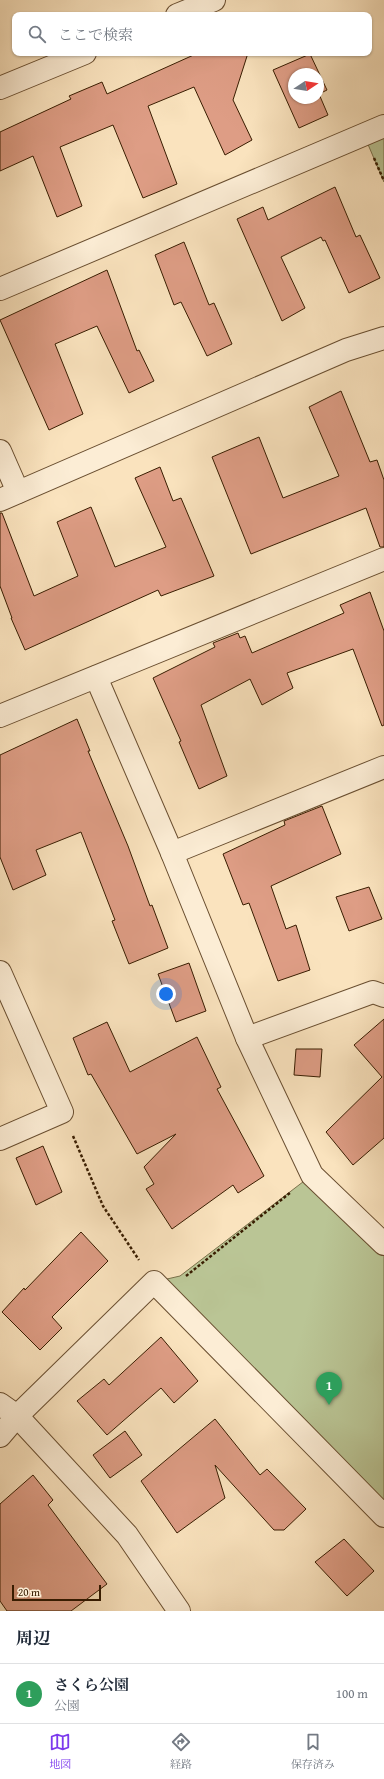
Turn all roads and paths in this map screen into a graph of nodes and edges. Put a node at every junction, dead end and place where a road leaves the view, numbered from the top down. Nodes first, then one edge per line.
1 (214, 0) edge
2 (184, 12) edge
3 (78, 56) edge
4 (0, 88) edge
5 (384, 126) edge
6 (0, 289) edge
7 (384, 338) edge
8 (0, 451) edge
9 (9, 496) edge
10 (384, 559) edge
11 (96, 677) junction
12 (0, 716) edge
13 (384, 767) edge
14 (172, 853) junction
15 (0, 972) edge
16 (384, 996) edge
17 (247, 1038) junction
18 (62, 1112) junction
19 (0, 1140) edge
20 (312, 1175) junction
21 (384, 1244) edge
22 (160, 1288) junction
23 (8, 1410) edge
24 (0, 1436) edge
25 (384, 1516) edge
26 (179, 1611) edge

1 - 2 street
3 - 4 street
5 - 6 street
7 - 9 street
8 - 9 street
10 - 11 street
11 - 12 street
11 - 14 street
13 - 14 street
14 - 17 street
15 - 18 street
16 - 17 street
17 - 20 street
18 - 19 street
18 - 22 path
20 - 21 street
20 - 22 path
22 - 23 street
22 - 25 street
23 - 24 street
23 - 26 street

